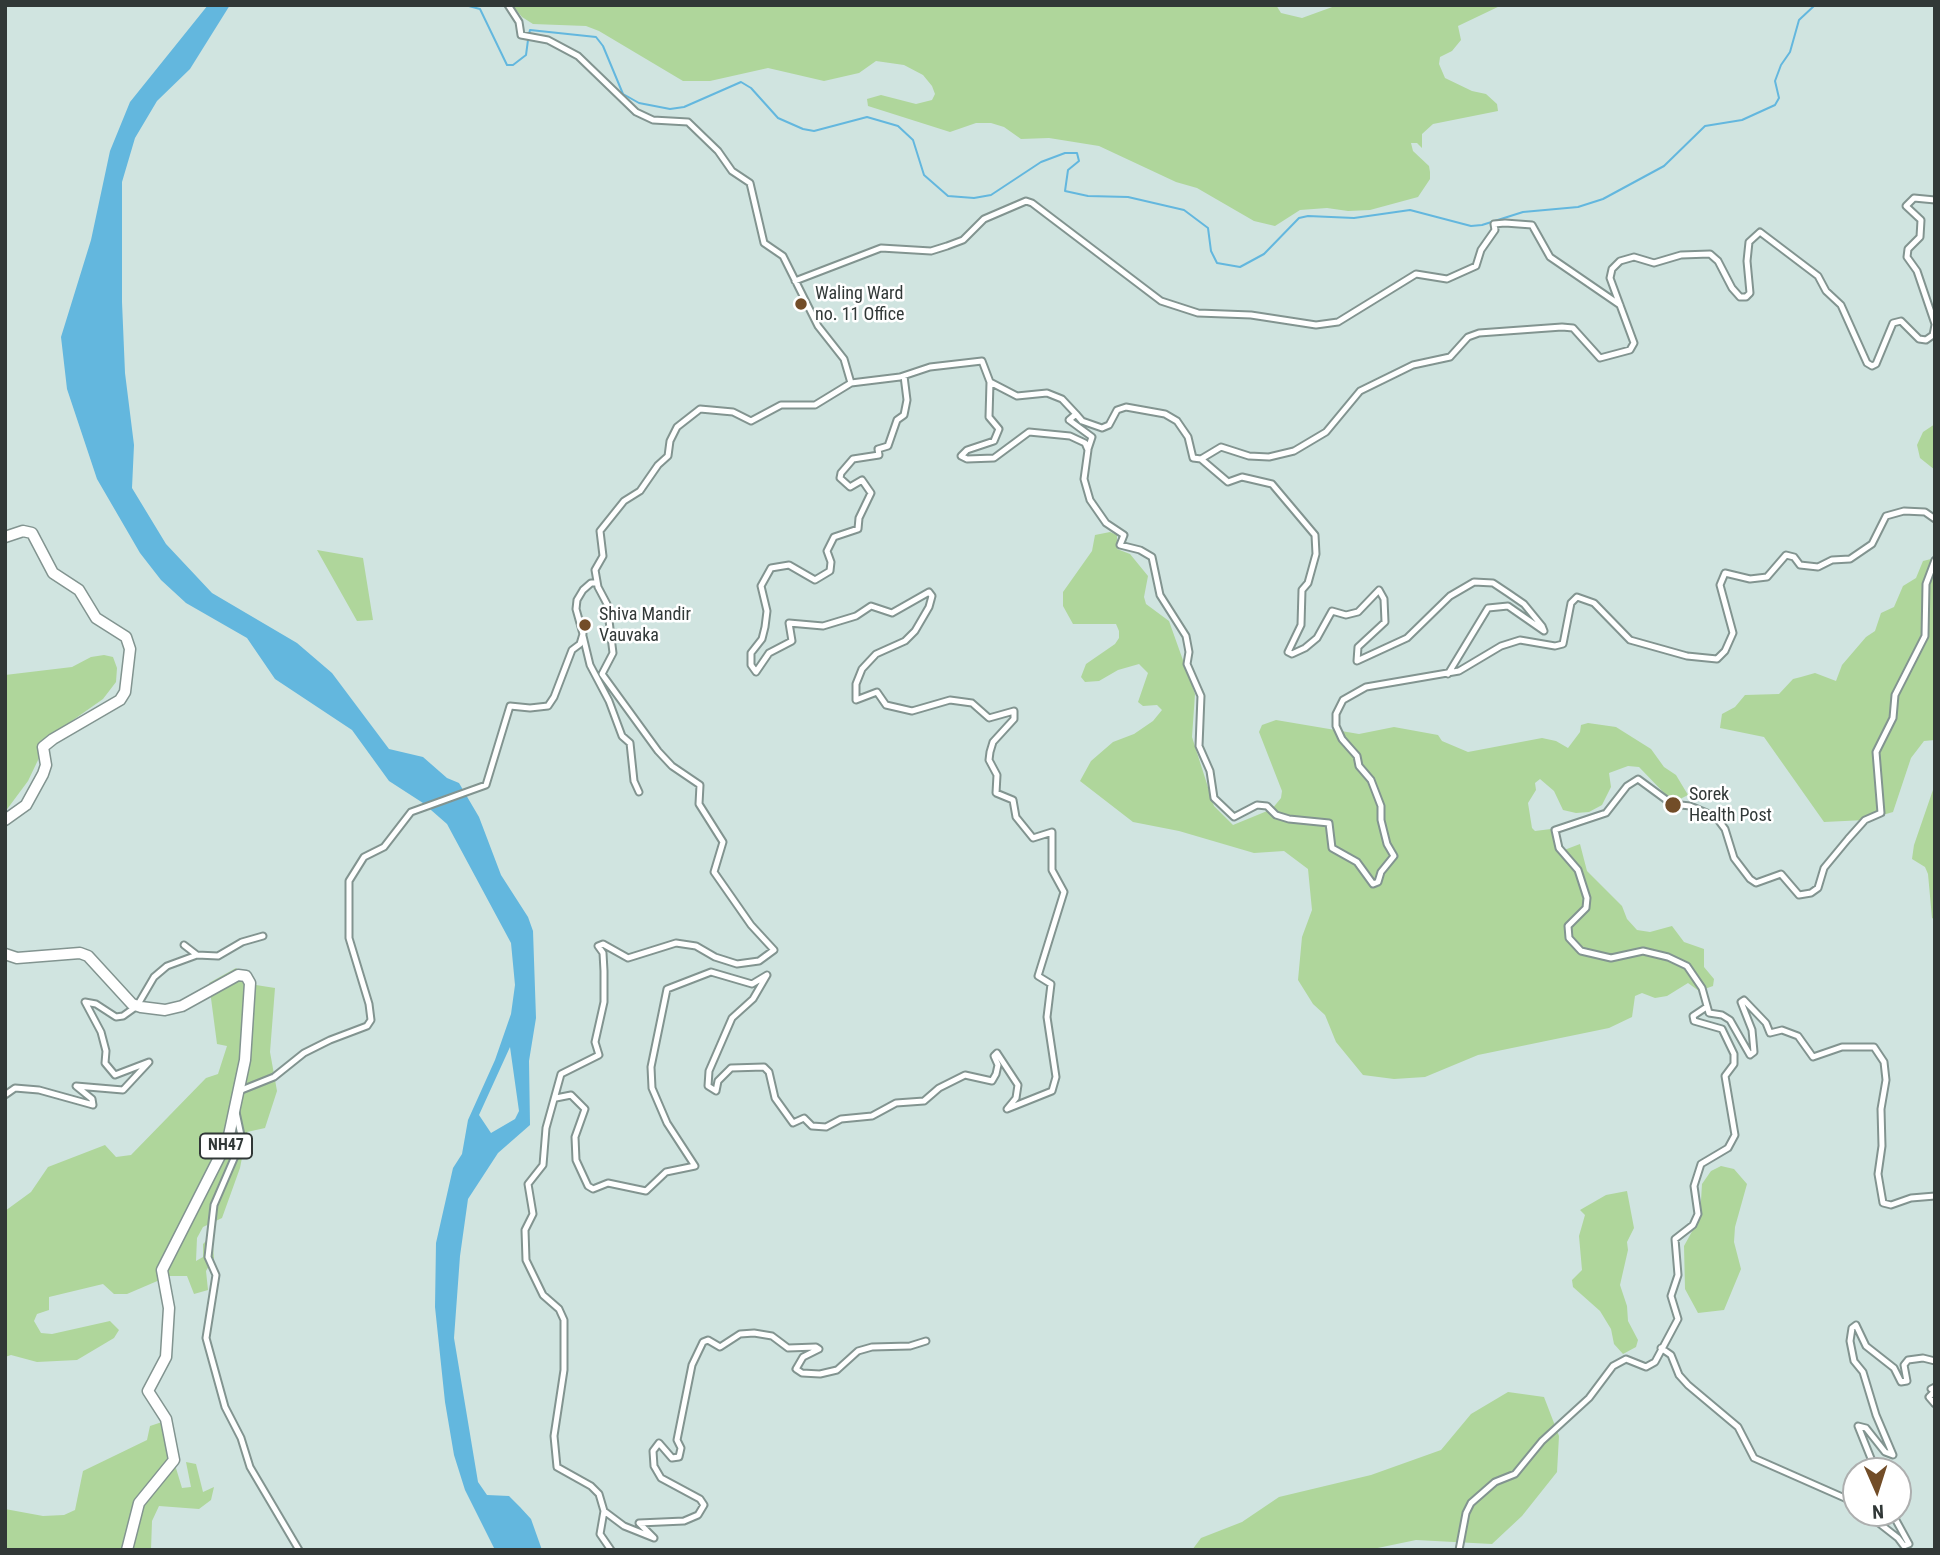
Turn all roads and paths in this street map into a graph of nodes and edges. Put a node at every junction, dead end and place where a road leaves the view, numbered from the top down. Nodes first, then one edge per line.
1 (508, 5) edge
2 (1935, 200) edge
3 (795, 281) junction
4 (1620, 305) junction
5 (1935, 324) edge
6 (904, 376) junction
7 (990, 382) junction
8 (851, 383) junction
9 (1076, 414) junction
10 (1087, 450) junction
11 (1201, 459) junction
12 (1935, 519) edge
13 (5, 537) edge
14 (1935, 560) edge
15 (597, 583) junction
16 (583, 636) junction
17 (1448, 674) junction
18 (639, 792) dead end
19 (5, 820) edge
20 (262, 936) dead end
21 (184, 946) dead end
22 (5, 954) edge
23 (197, 955) junction
24 (137, 1006) junction
25 (1705, 1008) junction
26 (239, 1091) junction
27 (5, 1095) edge
28 (555, 1098) junction
29 (235, 1110) junction
30 (1935, 1196) edge
31 (926, 1341) dead end
32 (1661, 1348) junction
33 (1935, 1361) edge
34 (1935, 1389) edge
35 (1935, 1404) edge
36 (1870, 1457) edge
37 (1842, 1497) edge
38 (604, 1511) junction
39 (1884, 1527) edge
40 (1900, 1527) edge
41 (127, 1550) edge
42 (299, 1550) edge
43 (611, 1550) edge
44 (1459, 1550) edge

1 - 3 street
2 - 5 street
3 - 4 street
3 - 8 street
4 - 5 street
4 - 11 street
6 - 7 street
6 - 8 street
6 - 28 street
7 - 9 street
7 - 10 street
8 - 15 street
9 - 10 street
9 - 11 street
10 - 17 street
11 - 17 street
12 - 17 street
13 - 19 highway
14 - 25 street
15 - 16 street
15 - 28 street
16 - 18 street
16 - 26 street
20 - 23 street
21 - 23 street
22 - 24 highway
23 - 24 street
24 - 26 highway, NH47
24 - 27 street
25 - 30 street
25 - 32 street
26 - 29 highway, NH47
28 - 38 street
29 - 41 highway, NH47
29 - 42 street
31 - 38 street
32 - 37 street
32 - 44 street
33 - 36 street
34 - 35 street
38 - 43 street
39 - 40 street

